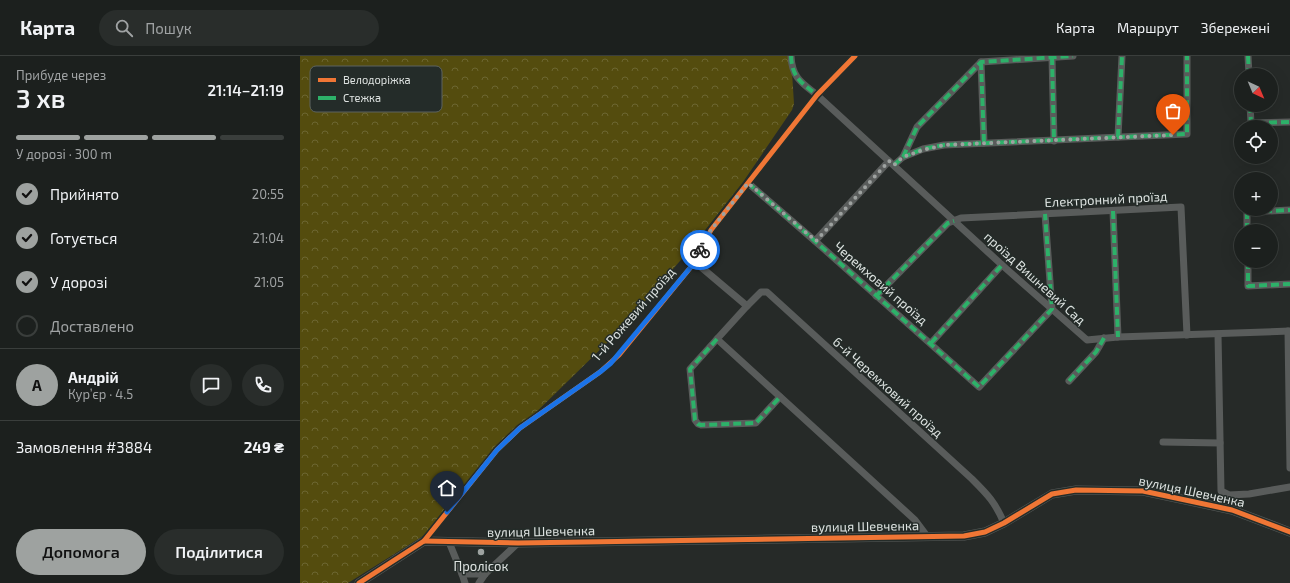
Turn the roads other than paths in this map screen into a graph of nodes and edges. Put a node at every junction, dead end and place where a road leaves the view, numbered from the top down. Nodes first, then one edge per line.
1 (791, 56) edge
2 (855, 56) edge
3 (1073, 56) edge
4 (1122, 56) edge
5 (1187, 56) edge
6 (1248, 56) edge
7 (1052, 57) junction
8 (981, 62) junction
9 (1249, 68) edge
10 (817, 95) junction
11 (1250, 112) edge
12 (1290, 122) edge
13 (1118, 137) junction
14 (1054, 141) junction
15 (984, 143) junction
16 (903, 157) junction
17 (891, 163) junction
18 (748, 183) junction
19 (1290, 210) edge
20 (1113, 211) junction
21 (1045, 214) junction
22 (954, 221) junction
23 (1247, 224) edge
24 (816, 241) junction
25 (695, 262) junction
26 (1002, 265) junction
27 (1248, 268) edge
28 (1290, 284) edge
29 (876, 296) junction
30 (747, 306) junction
31 (1052, 309) junction
32 (1289, 331) edge
33 (1218, 334) junction
34 (1187, 335) junction
35 (1118, 337) junction
36 (1104, 338) junction
37 (717, 339) junction
38 (931, 343) junction
39 (1069, 381) dead end
40 (780, 397) junction
41 (1163, 442) dead end
42 (1220, 443) junction
43 (1290, 468) edge
44 (1290, 487) edge
45 (1004, 523) junction
46 (1290, 532) edge
47 (927, 536) junction
48 (424, 541) junction
49 (449, 542) junction
50 (518, 543) junction
51 (462, 574) junction
52 (485, 574) junction
53 (359, 583) edge
54 (464, 583) edge
55 (479, 583) edge

1 - 10 street, проїзд Вишневий Сад
2 - 10 street, 1-й Рожевий проїзд
3 - 7 street
4 - 13 street
5 - 13 street
6 - 9 street
7 - 8 street
7 - 14 street
8 - 15 street
8 - 16 street
10 - 17 street, проїзд Вишневий Сад
10 - 18 street, 1-й Рожевий проїзд
11 - 12 street
13 - 14 street
14 - 15 street
15 - 16 street
16 - 17 street
17 - 22 street, проїзд Вишневий Сад
17 - 24 street
18 - 24 street, Черемховий проїзд
18 - 25 street, 1-й Рожевий проїзд
19 - 23 street
20 - 21 street, Електронний проїзд
20 - 34 street, Електронний проїзд
20 - 35 street
21 - 22 street, Електронний проїзд
21 - 31 street
22 - 26 street, проїзд Вишневий Сад
22 - 29 street
24 - 29 street, Черемховий проїзд
25 - 30 street
25 - 48 street, 1-й Рожевий проїзд
26 - 31 street, проїзд Вишневий Сад
26 - 38 street
27 - 28 street
29 - 38 street, Черемховий проїзд
30 - 37 street, 6-й Черемховий проїзд
30 - 45 street, 6-й Черемховий проїзд
31 - 36 street, проїзд Вишневий Сад
31 - 38 street, Черемховий проїзд
32 - 33 street, проїзд Вишневий Сад
32 - 43 street
33 - 34 street, проїзд Вишневий Сад
33 - 42 street
34 - 35 street, проїзд Вишневий Сад
35 - 36 street, проїзд Вишневий Сад
36 - 39 street
37 - 40 street
37 - 40 street, 6-й Черемховий проїзд
40 - 47 street
41 - 42 street
42 - 44 street
45 - 46 street, вулиця Шевченка
45 - 47 street, вулиця Шевченка
47 - 50 street, вулиця Шевченка
48 - 49 street, вулиця Шевченка
48 - 53 street, 1-й Рожевий проїзд
49 - 50 street, вулиця Шевченка
49 - 51 street
50 - 52 street
51 - 52 street
51 - 54 street
52 - 55 street

